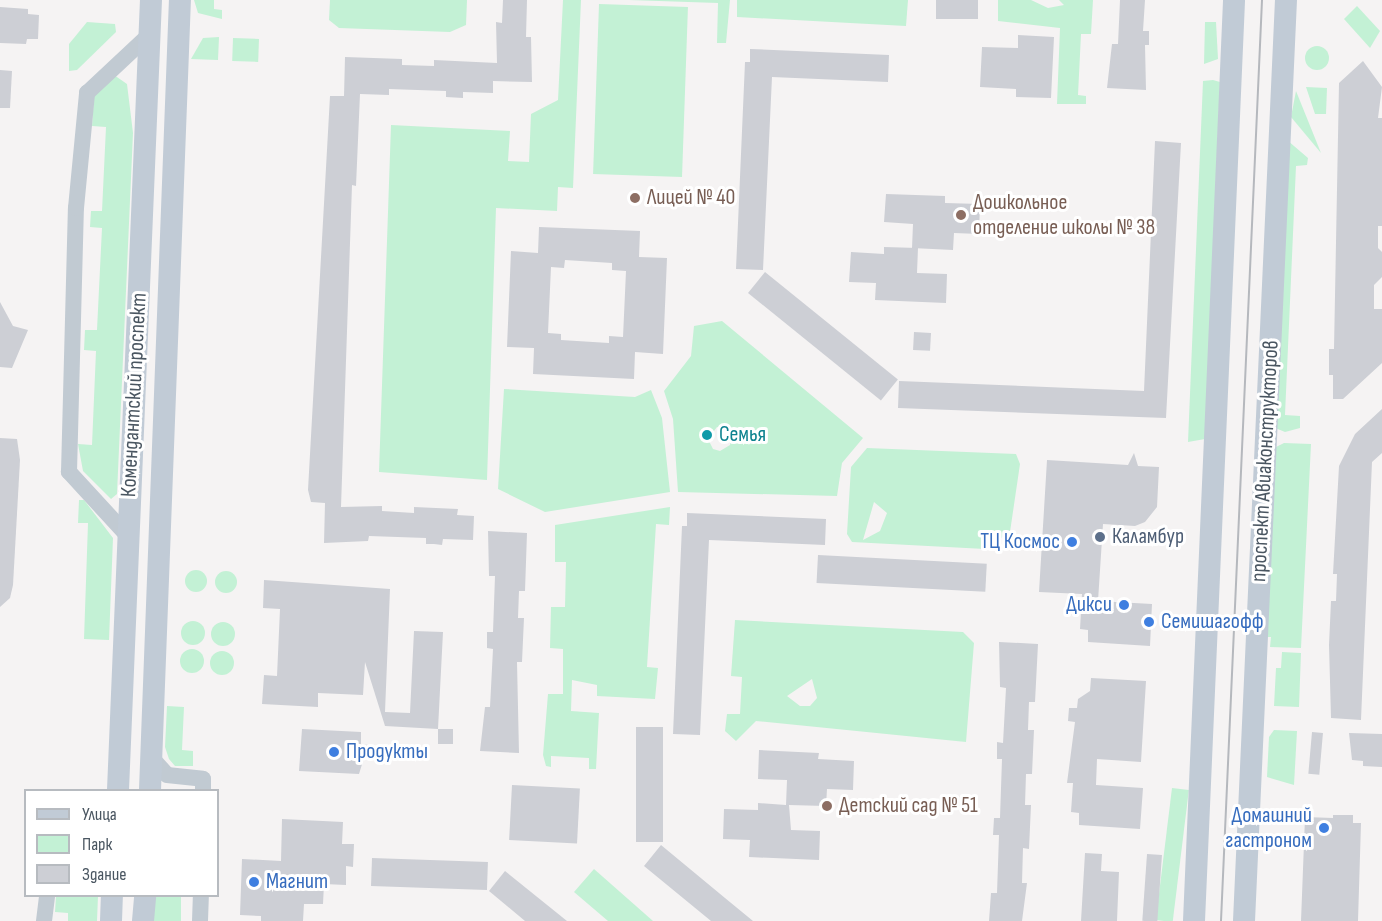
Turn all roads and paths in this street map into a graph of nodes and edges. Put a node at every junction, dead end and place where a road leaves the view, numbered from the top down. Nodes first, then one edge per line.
1 (151, 0) edge
2 (180, 0) edge
3 (1234, 0) edge
4 (1286, 0) edge
5 (150, 34) junction
6 (127, 535) junction
7 (151, 757) junction
8 (118, 789) edge
9 (150, 789) edge
10 (203, 789) edge
11 (47, 897) edge
12 (112, 897) edge
13 (145, 897) edge
14 (201, 897) edge
15 (44, 921) edge
16 (111, 921) edge
17 (143, 921) edge
18 (200, 921) edge
19 (1194, 921) edge
20 (1244, 921) edge

1 - 5 street, Комендантский проспект
2 - 7 street, Комендантский проспект
3 - 19 street
4 - 20 street, проспект Авиаконструкторов
5 - 6 street, Комендантский проспект
5 - 6 street
6 - 8 street, Комендантский проспект
7 - 9 street, Комендантский проспект
7 - 10 street
11 - 15 street
12 - 16 street
13 - 17 street
14 - 18 street

